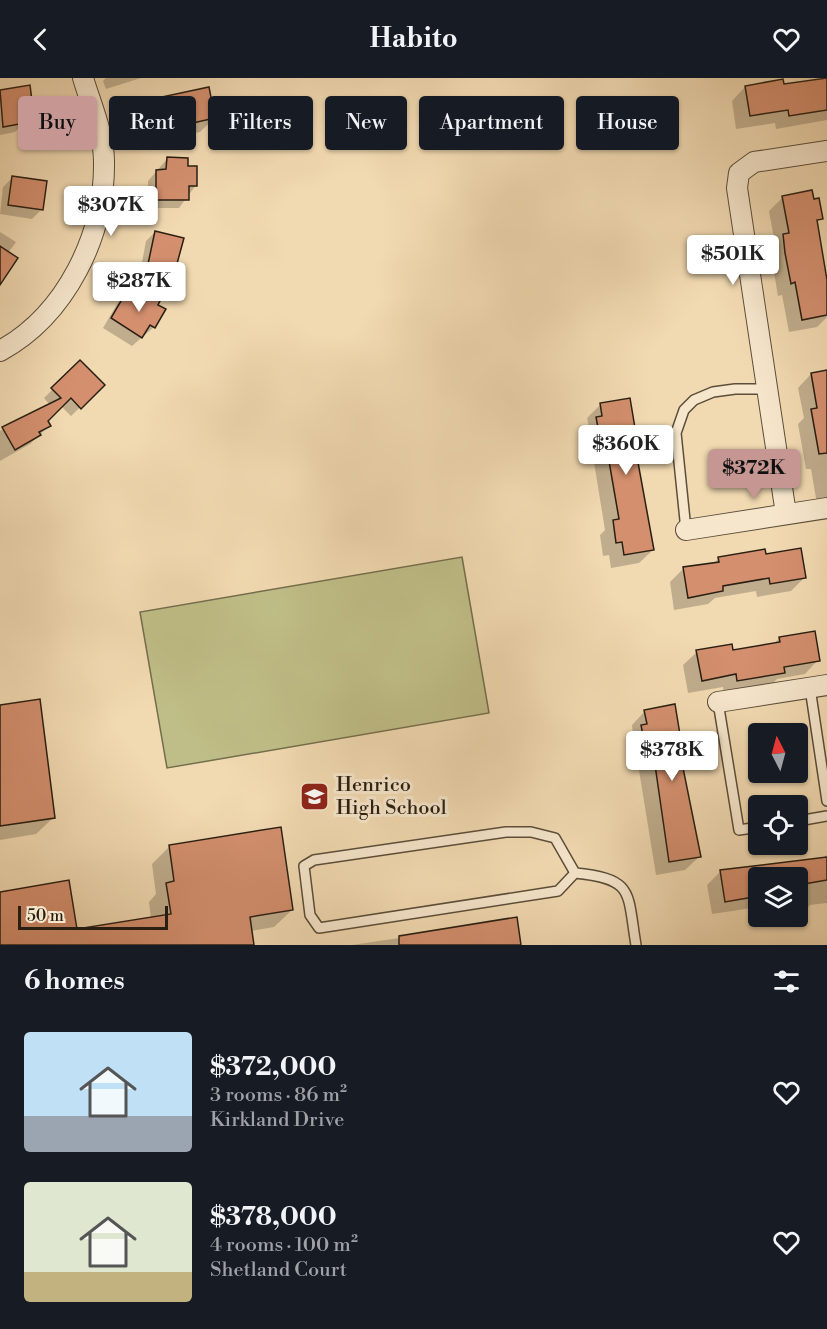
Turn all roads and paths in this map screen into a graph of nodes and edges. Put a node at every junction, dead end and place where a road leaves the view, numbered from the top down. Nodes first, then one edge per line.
1 (83, 78) edge
2 (827, 151) edge
3 (0, 351) edge
4 (768, 389) junction
5 (827, 508) edge
6 (786, 514) junction
7 (686, 530) joint
8 (818, 686) edge
9 (718, 702) joint
10 (827, 801) edge
11 (827, 816) edge
12 (808, 819) edge
13 (748, 829) edge
14 (575, 873) junction
15 (636, 945) edge

1 - 3 street
2 - 4 street
4 - 6 street
4 - 7 lane
5 - 6 street
6 - 7 street
8 - 9 street
8 - 10 lane
9 - 13 lane
11 - 12 lane
14 - 14 lane
14 - 15 lane

